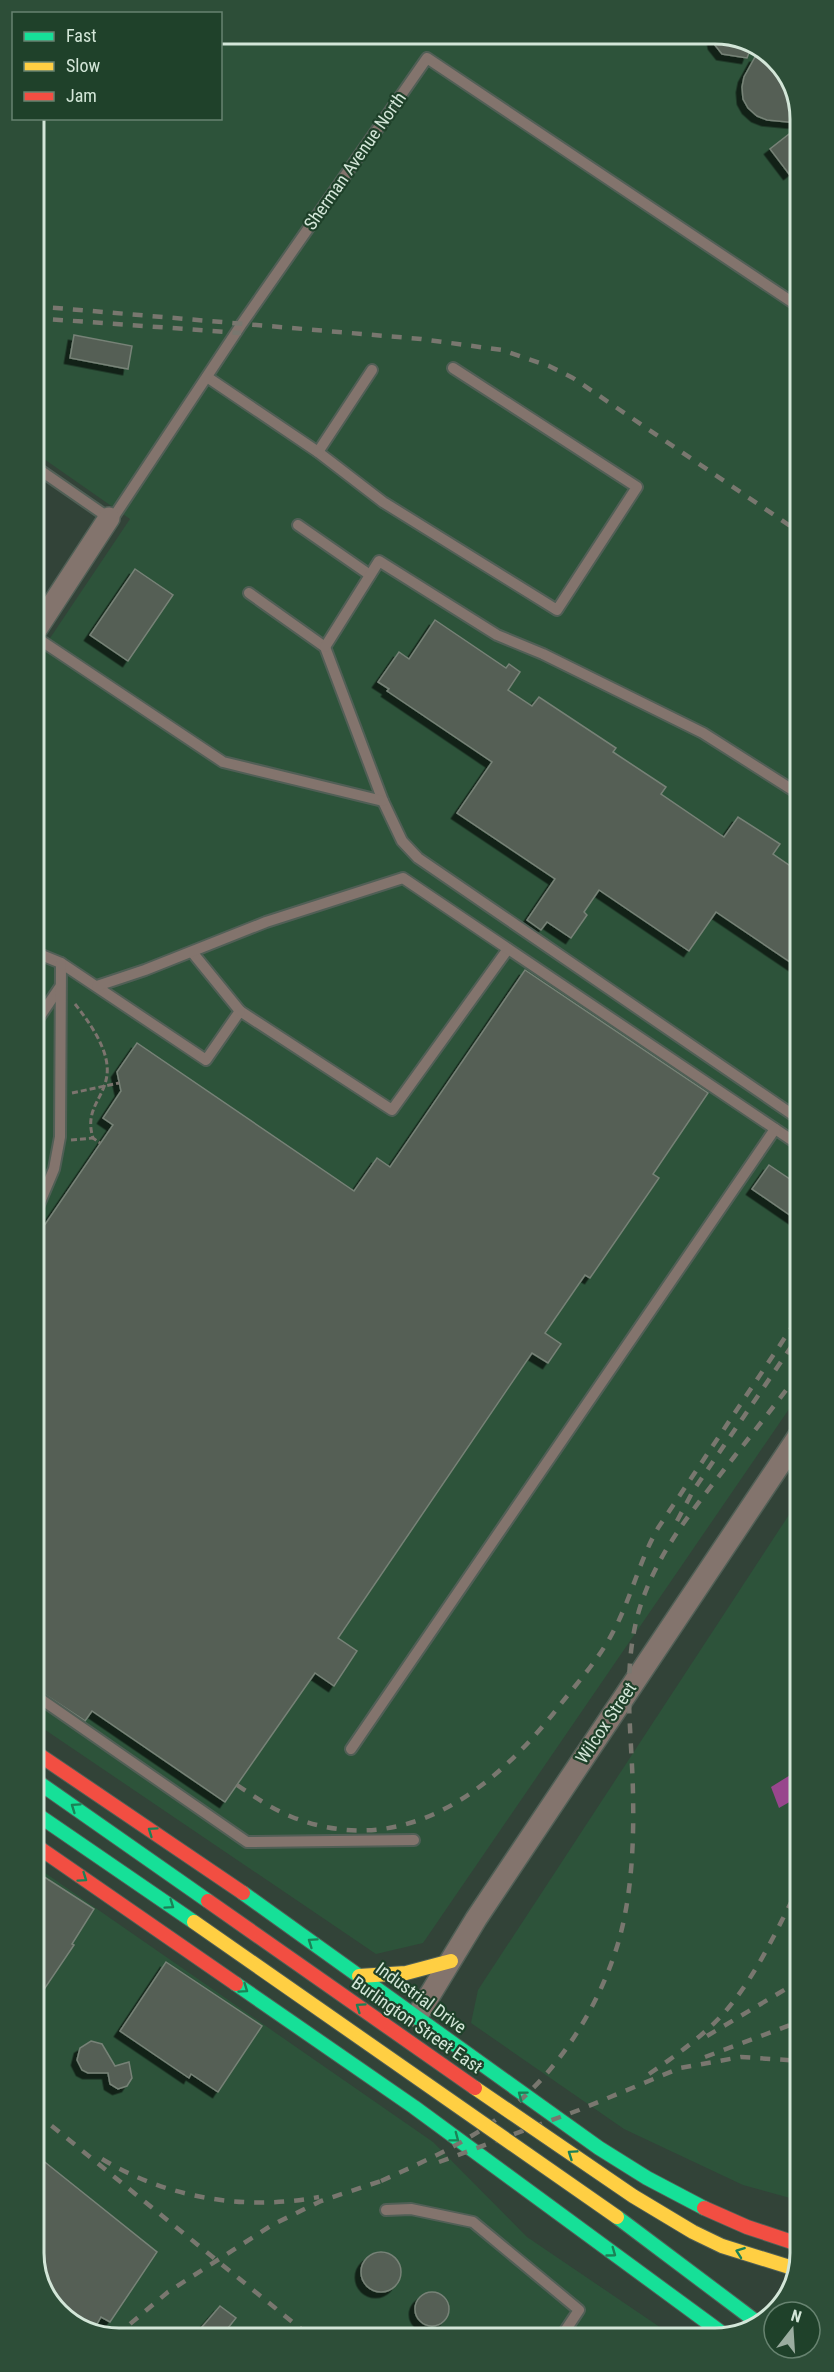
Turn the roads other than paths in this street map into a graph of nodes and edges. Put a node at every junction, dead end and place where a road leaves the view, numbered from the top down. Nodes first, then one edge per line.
1 (790, 301) edge
2 (453, 368) dead end
3 (372, 370) dead end
4 (207, 377) junction
5 (318, 452) junction
6 (44, 473) edge
7 (110, 518) junction
8 (298, 525) dead end
9 (370, 575) junction
10 (249, 593) dead end
11 (44, 619) edge
12 (44, 641) edge
13 (325, 647) junction
14 (790, 788) edge
15 (383, 801) junction
16 (508, 949) junction
17 (192, 952) junction
18 (44, 956) edge
19 (61, 963) junction
20 (97, 986) junction
21 (60, 987) junction
22 (44, 1010) edge
23 (240, 1011) junction
24 (790, 1113) edge
25 (775, 1129) junction
26 (790, 1139) edge
27 (44, 1193) edge
28 (790, 1449) edge
29 (44, 1701) edge
30 (351, 1749) dead end
31 (44, 1758) edge
32 (44, 1786) edge
33 (44, 1819) edge
34 (414, 1840) dead end
35 (44, 1851) edge
36 (451, 1961) junction
37 (360, 1976) junction
38 (417, 2016) junction
39 (314, 2038) junction
40 (426, 2116) junction
41 (386, 2210) dead end
42 (790, 2242) edge
43 (789, 2267) edge
44 (753, 2319) edge
45 (567, 2328) edge
46 (715, 2328) edge

1 - 4 lane, Sherman Avenue North
2 - 5 lane
3 - 5 lane
4 - 5 lane
4 - 7 lane, Sherman Avenue North
6 - 7 lane
7 - 11 street, Sherman Avenue North
8 - 9 lane
9 - 13 lane
9 - 14 lane
10 - 13 lane
12 - 15 lane
13 - 15 lane
15 - 24 lane
16 - 17 lane
16 - 23 lane
16 - 25 lane
17 - 20 lane
17 - 23 lane
18 - 19 lane
19 - 20 lane
19 - 21 lane
20 - 23 lane
21 - 22 lane
21 - 27 lane
25 - 26 lane
25 - 30 lane
28 - 36 street, Wilcox Street
29 - 34 lane
37 -> 31 street, Industrial Drive
43 -> 32 street, Burlington Street East, bridge
33 -> 44 street, bridge
35 -> 39 street
36 - 37 street
36 - 38 street, Wilcox Street
37 - 38 street, Industrial Drive
38 - 39 street
38 - 40 street
42 -> 38 street, Industrial Drive
39 - 40 street
40 -> 46 street
41 - 45 lane

